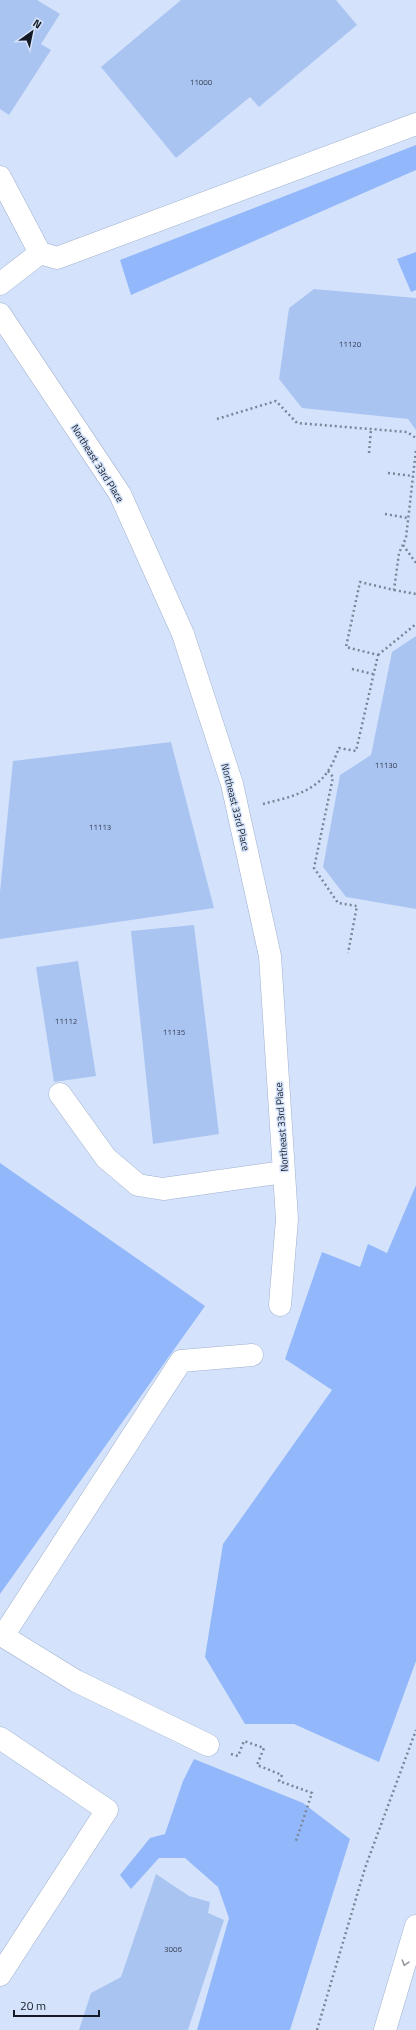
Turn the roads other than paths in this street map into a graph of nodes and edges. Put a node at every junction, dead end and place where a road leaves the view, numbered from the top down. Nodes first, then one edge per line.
1 (416, 124) edge
2 (0, 177) edge
3 (40, 252) junction
4 (0, 284) edge
5 (0, 314) edge
6 (60, 1094) dead end
7 (284, 1172) junction
8 (280, 1305) dead end
9 (252, 1355) dead end
10 (0, 1738) edge
11 (208, 1745) road end
12 (416, 1926) edge
13 (0, 1975) edge
14 (385, 2030) edge

1 - 3 street
2 - 3 street
3 - 4 street
5 - 7 street, Northeast 33rd Place
6 - 7 street
7 - 8 street, Northeast 33rd Place
9 - 11 street
10 - 13 street
12 -> 14 street

